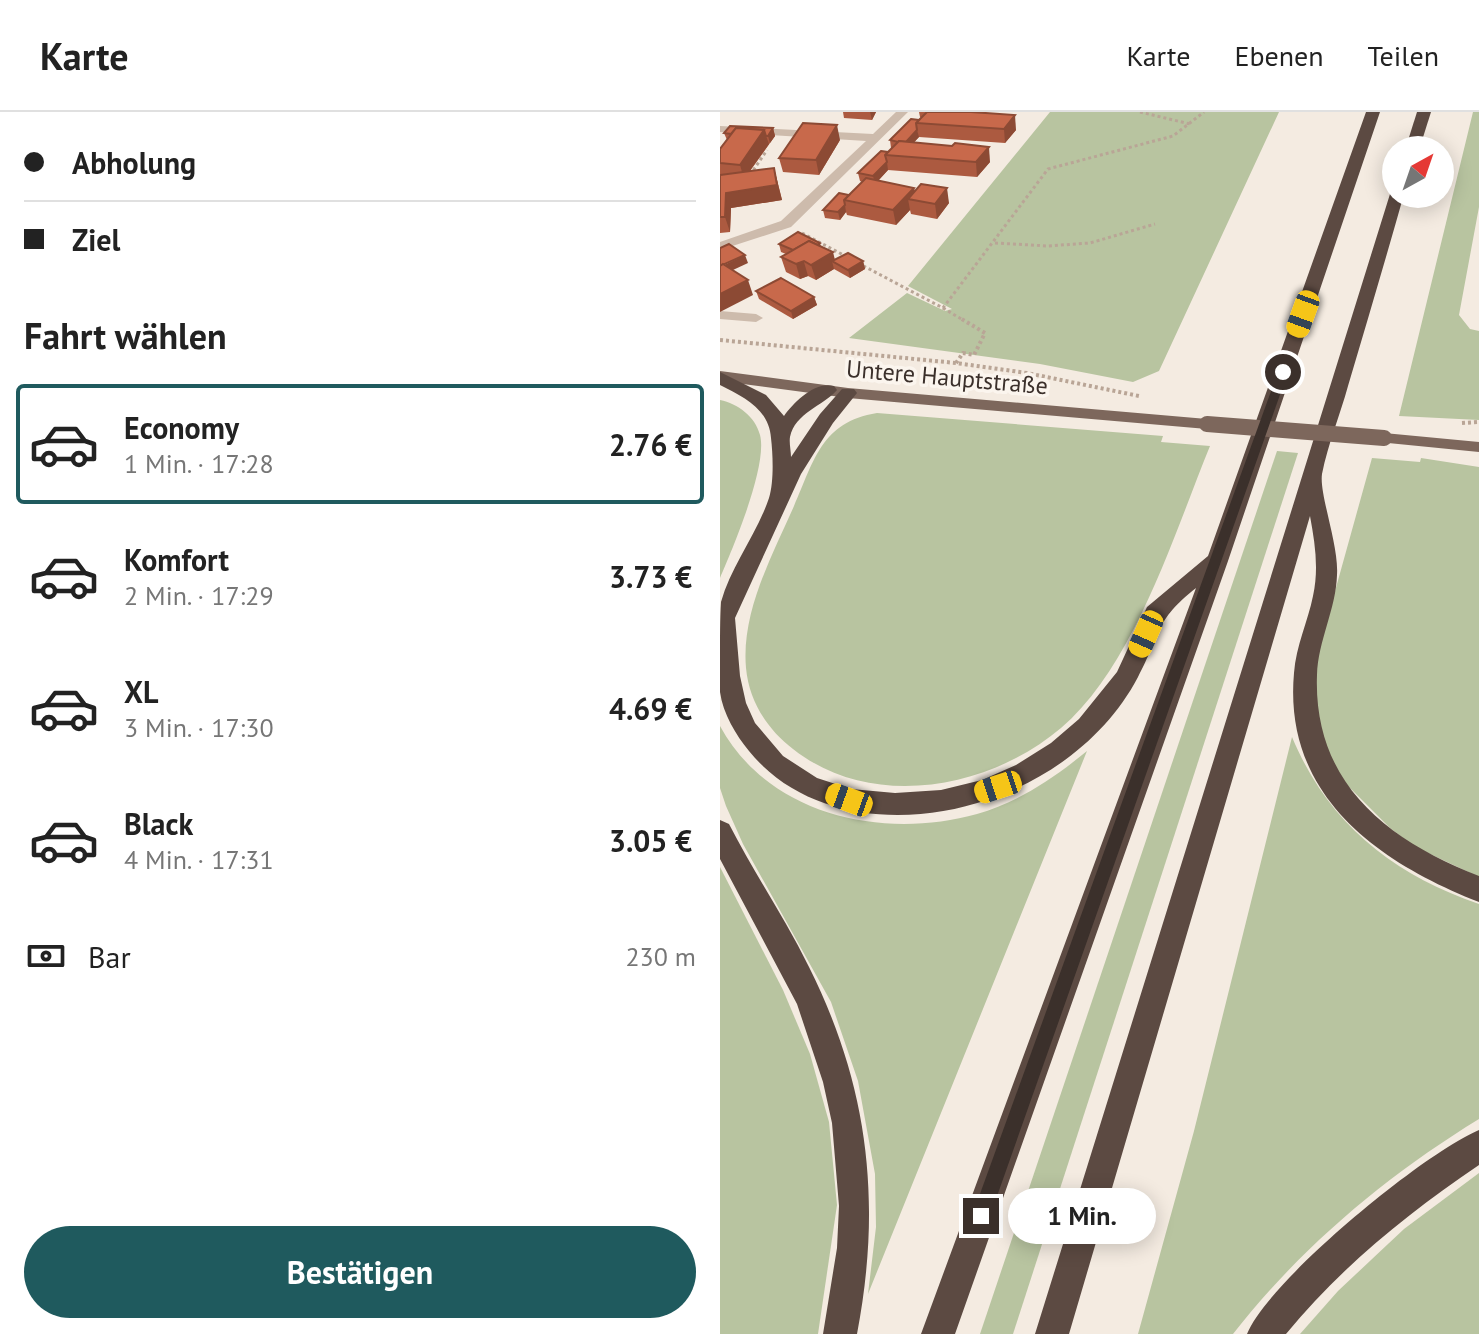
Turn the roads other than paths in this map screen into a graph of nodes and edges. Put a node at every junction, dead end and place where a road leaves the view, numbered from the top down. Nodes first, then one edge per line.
1 (1373, 112) edge
2 (1424, 112) edge
3 (902, 117) edge
4 (720, 129) edge
5 (1416, 136) edge
6 (876, 138) junction
7 (862, 153) junction
8 (877, 153) edge
9 (1393, 208) edge
10 (720, 246) edge
11 (720, 315) edge
12 (756, 318) dead end
13 (720, 377) edge
14 (838, 392) junction
15 (781, 436) junction
16 (1479, 447) edge
17 (1312, 473) junction
18 (780, 497) junction
19 (1217, 561) junction
20 (722, 622) edge
21 (720, 832) edge
22 (1479, 889) edge
23 (1479, 1146) edge
24 (840, 1334) edge
25 (938, 1334) edge
26 (1052, 1334) edge
27 (1264, 1334) edge

1 - 19 highway
2 - 5 highway
3 - 6 street
4 - 6 street
6 - 7 street
7 - 8 street
7 - 10 street
9 - 17 highway
11 - 12 street
13 - 14 main road, Untere Hauptstraße
13 - 15 highway
14 - 15 highway
14 - 16 main road, Untere Hauptstraße, bridge
14 - 18 highway
15 - 18 highway
17 - 22 highway
17 - 26 highway
18 - 20 highway
19 - 20 highway
19 - 25 highway
21 - 24 highway
23 - 27 highway

